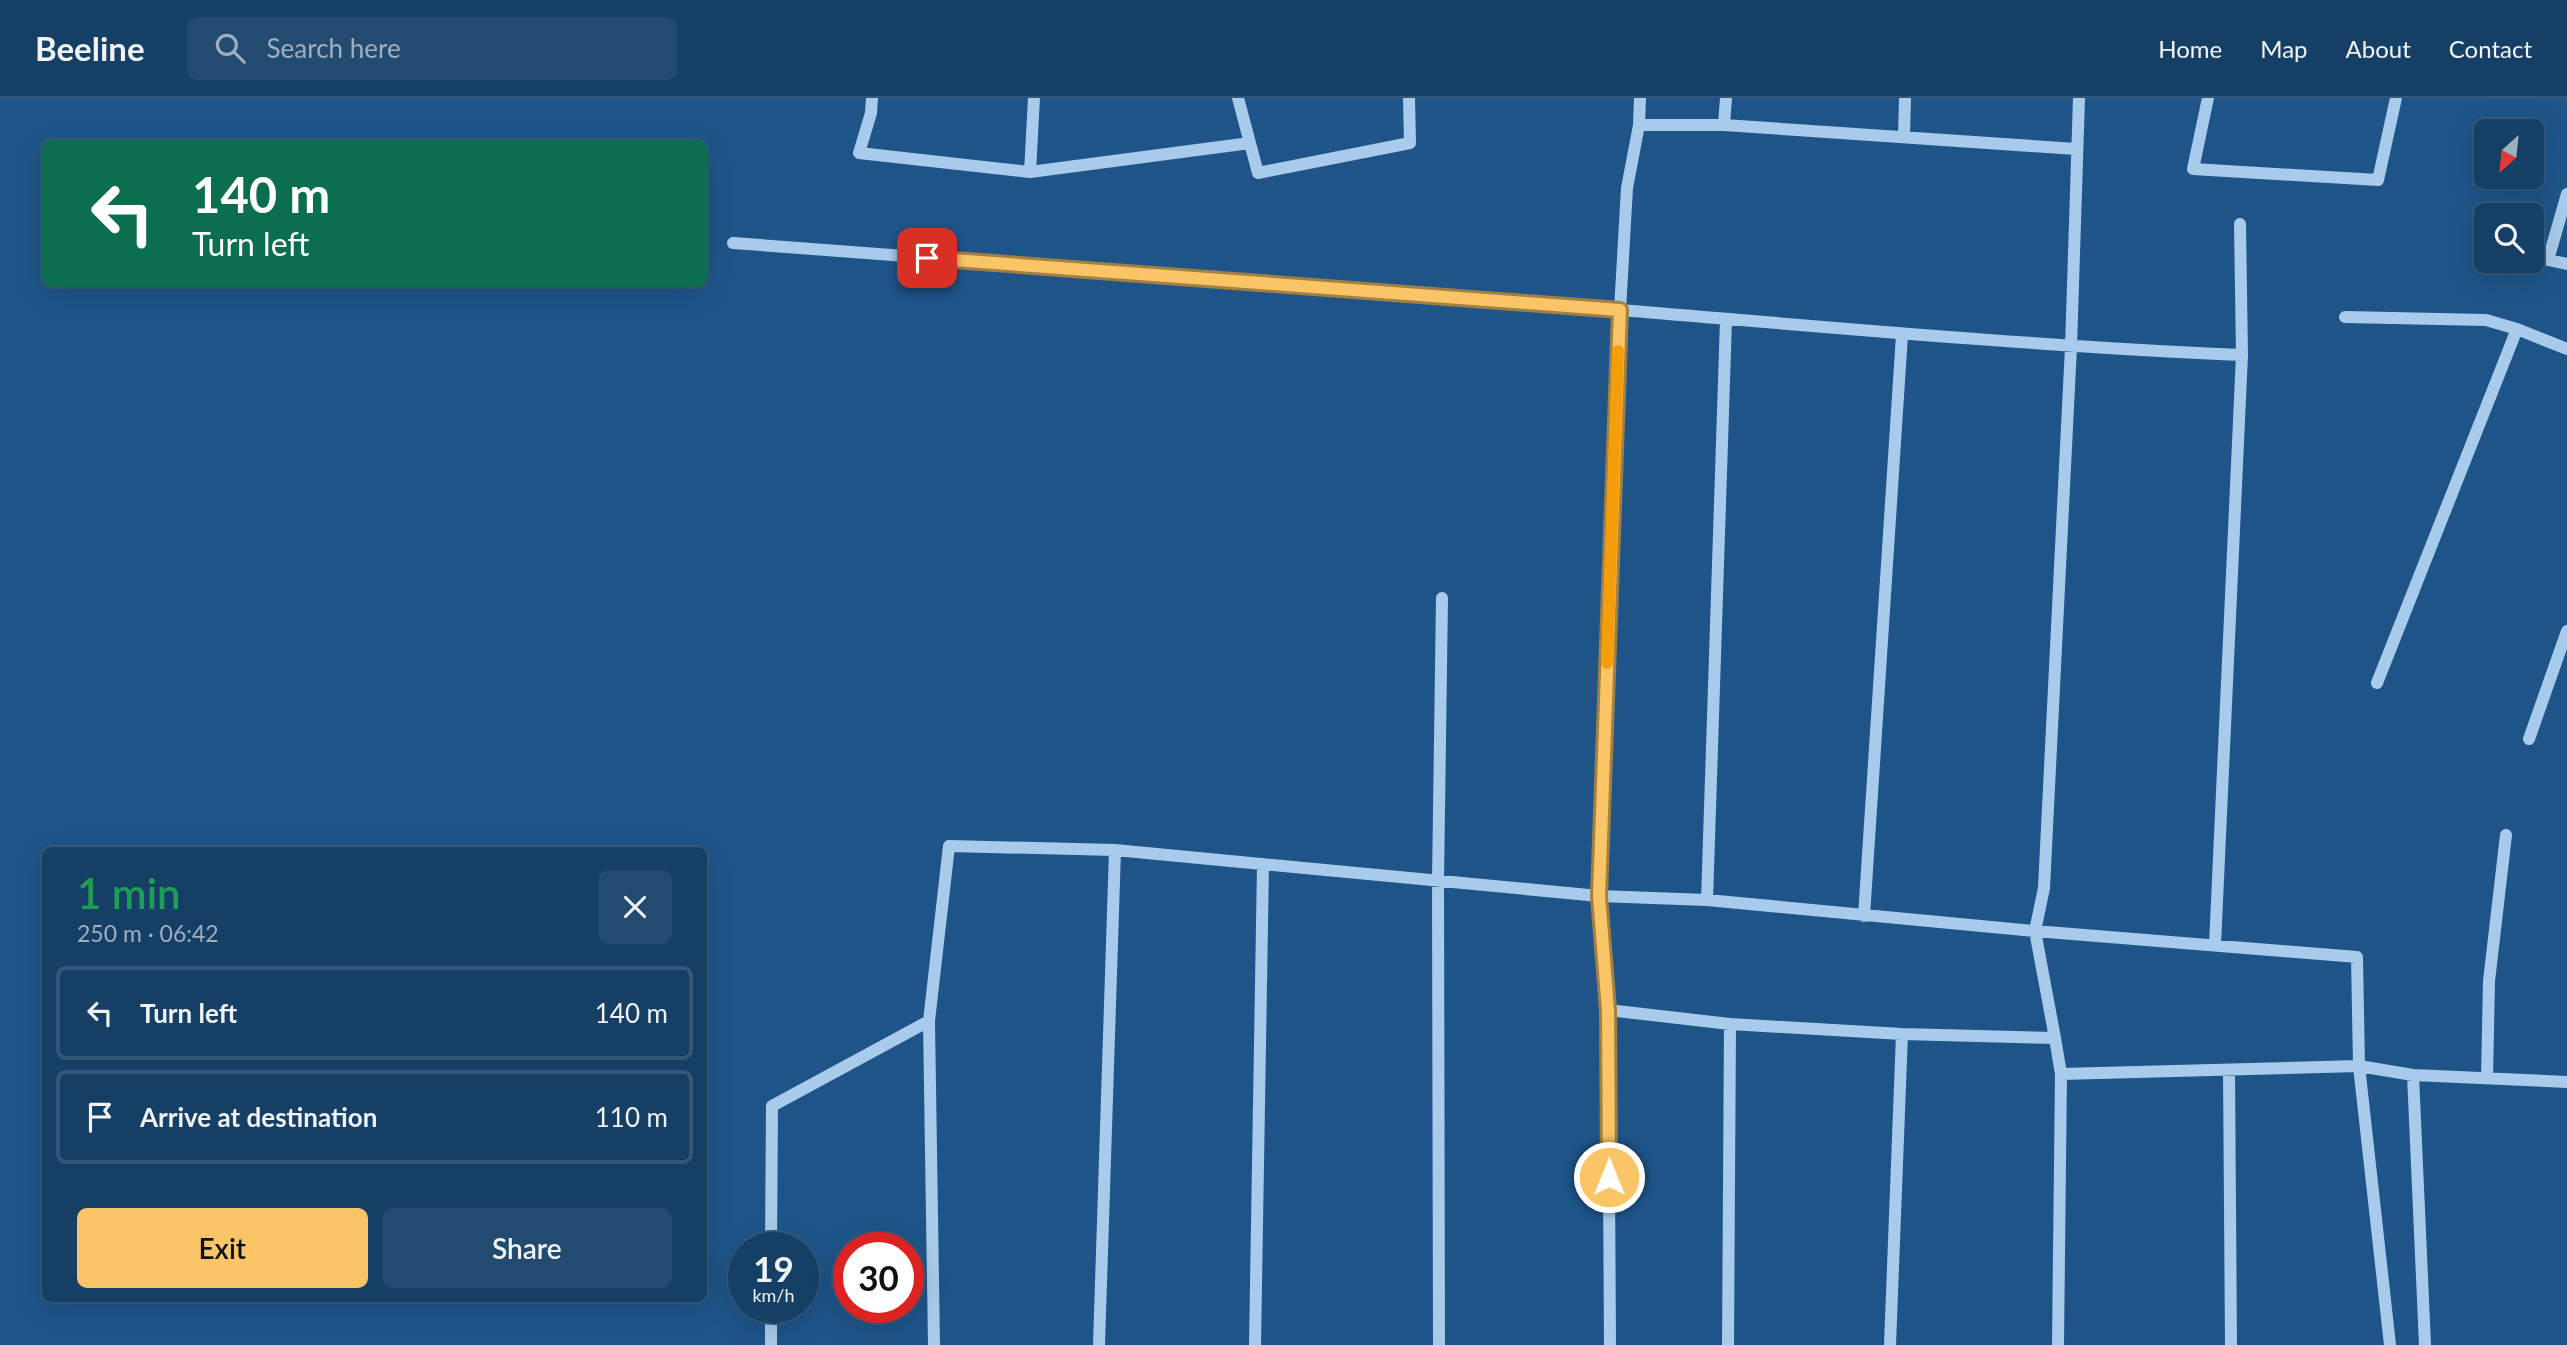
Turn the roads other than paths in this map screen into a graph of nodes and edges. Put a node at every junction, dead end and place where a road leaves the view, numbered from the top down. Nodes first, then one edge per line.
1 (872, 98) edge
2 (1034, 98) edge
3 (1238, 98) edge
4 (1409, 98) edge
5 (1640, 98) edge
6 (1726, 98) edge
7 (1905, 98) edge
8 (2079, 98) edge
9 (2208, 98) edge
10 (2396, 98) edge
11 (1639, 125) junction
12 (1724, 125) junction
13 (1904, 136) junction
14 (1250, 143) junction
15 (2076, 149) junction
16 (1030, 172) junction
17 (2567, 194) edge
18 (2240, 224) dead end
19 (733, 243) dead end
20 (2567, 264) edge
21 (1620, 310) junction
22 (2345, 317) dead end
23 (1726, 320) junction
24 (2517, 329) junction
25 (1902, 335) junction
26 (2071, 347) junction
27 (2567, 349) edge
28 (2242, 355) junction
29 (1442, 598) dead end
30 (2567, 631) edge
31 (2377, 682) dead end
32 (2529, 739) dead end
33 (2506, 835) dead end
34 (1115, 850) junction
35 (1264, 864) junction
36 (1438, 881) junction
37 (1599, 896) junction
38 (1707, 900) junction
39 (1864, 916) junction
40 (2035, 931) junction
41 (2216, 945) junction
42 (1608, 1010) junction
43 (929, 1021) junction
44 (1730, 1024) junction
45 (1902, 1034) junction
46 (2054, 1038) junction
47 (2359, 1066) junction
48 (2229, 1070) junction
49 (2061, 1074) junction
50 (2413, 1074) junction
51 (2487, 1078) junction
52 (2567, 1082) edge
53 (771, 1232) edge
54 (771, 1323) edge
55 (771, 1345) edge
56 (934, 1345) edge
57 (1099, 1345) edge
58 (1255, 1345) edge
59 (1439, 1345) edge
60 (1610, 1345) edge
61 (1728, 1345) edge
62 (1890, 1345) edge
63 (2058, 1345) edge
64 (2231, 1345) edge
65 (2390, 1345) edge
66 (2425, 1345) edge

1 - 16 street
2 - 16 street
3 - 14 street
4 - 14 street
5 - 11 street
6 - 12 street
7 - 13 street
8 - 15 street
9 - 10 street
11 - 12 street
11 - 21 street
12 - 13 street
13 - 15 street
14 - 16 street
15 - 26 street
17 - 20 street
18 - 28 street
19 - 21 street
21 - 23 street
21 - 37 street
22 - 24 street
23 - 25 street
23 - 38 street
24 - 27 street
24 - 31 street
25 - 26 street
25 - 39 street
26 - 28 street
26 - 40 street
28 - 41 street
29 - 36 street
30 - 32 street
33 - 51 street
34 - 35 street
34 - 43 street
34 - 57 street
35 - 36 street
35 - 58 street
36 - 37 street
36 - 59 street
37 - 38 street
37 - 42 street
38 - 39 street
39 - 40 street
40 - 41 street
40 - 46 street
41 - 47 street
42 - 44 street
42 - 60 street
43 - 53 street
43 - 56 street
44 - 45 street
44 - 61 street
45 - 46 street
45 - 62 street
46 - 49 street
47 - 48 street
47 - 50 street
47 - 65 street
48 - 49 street
48 - 64 street
49 - 63 street
50 - 51 street
50 - 66 street
51 - 52 street
54 - 55 street

